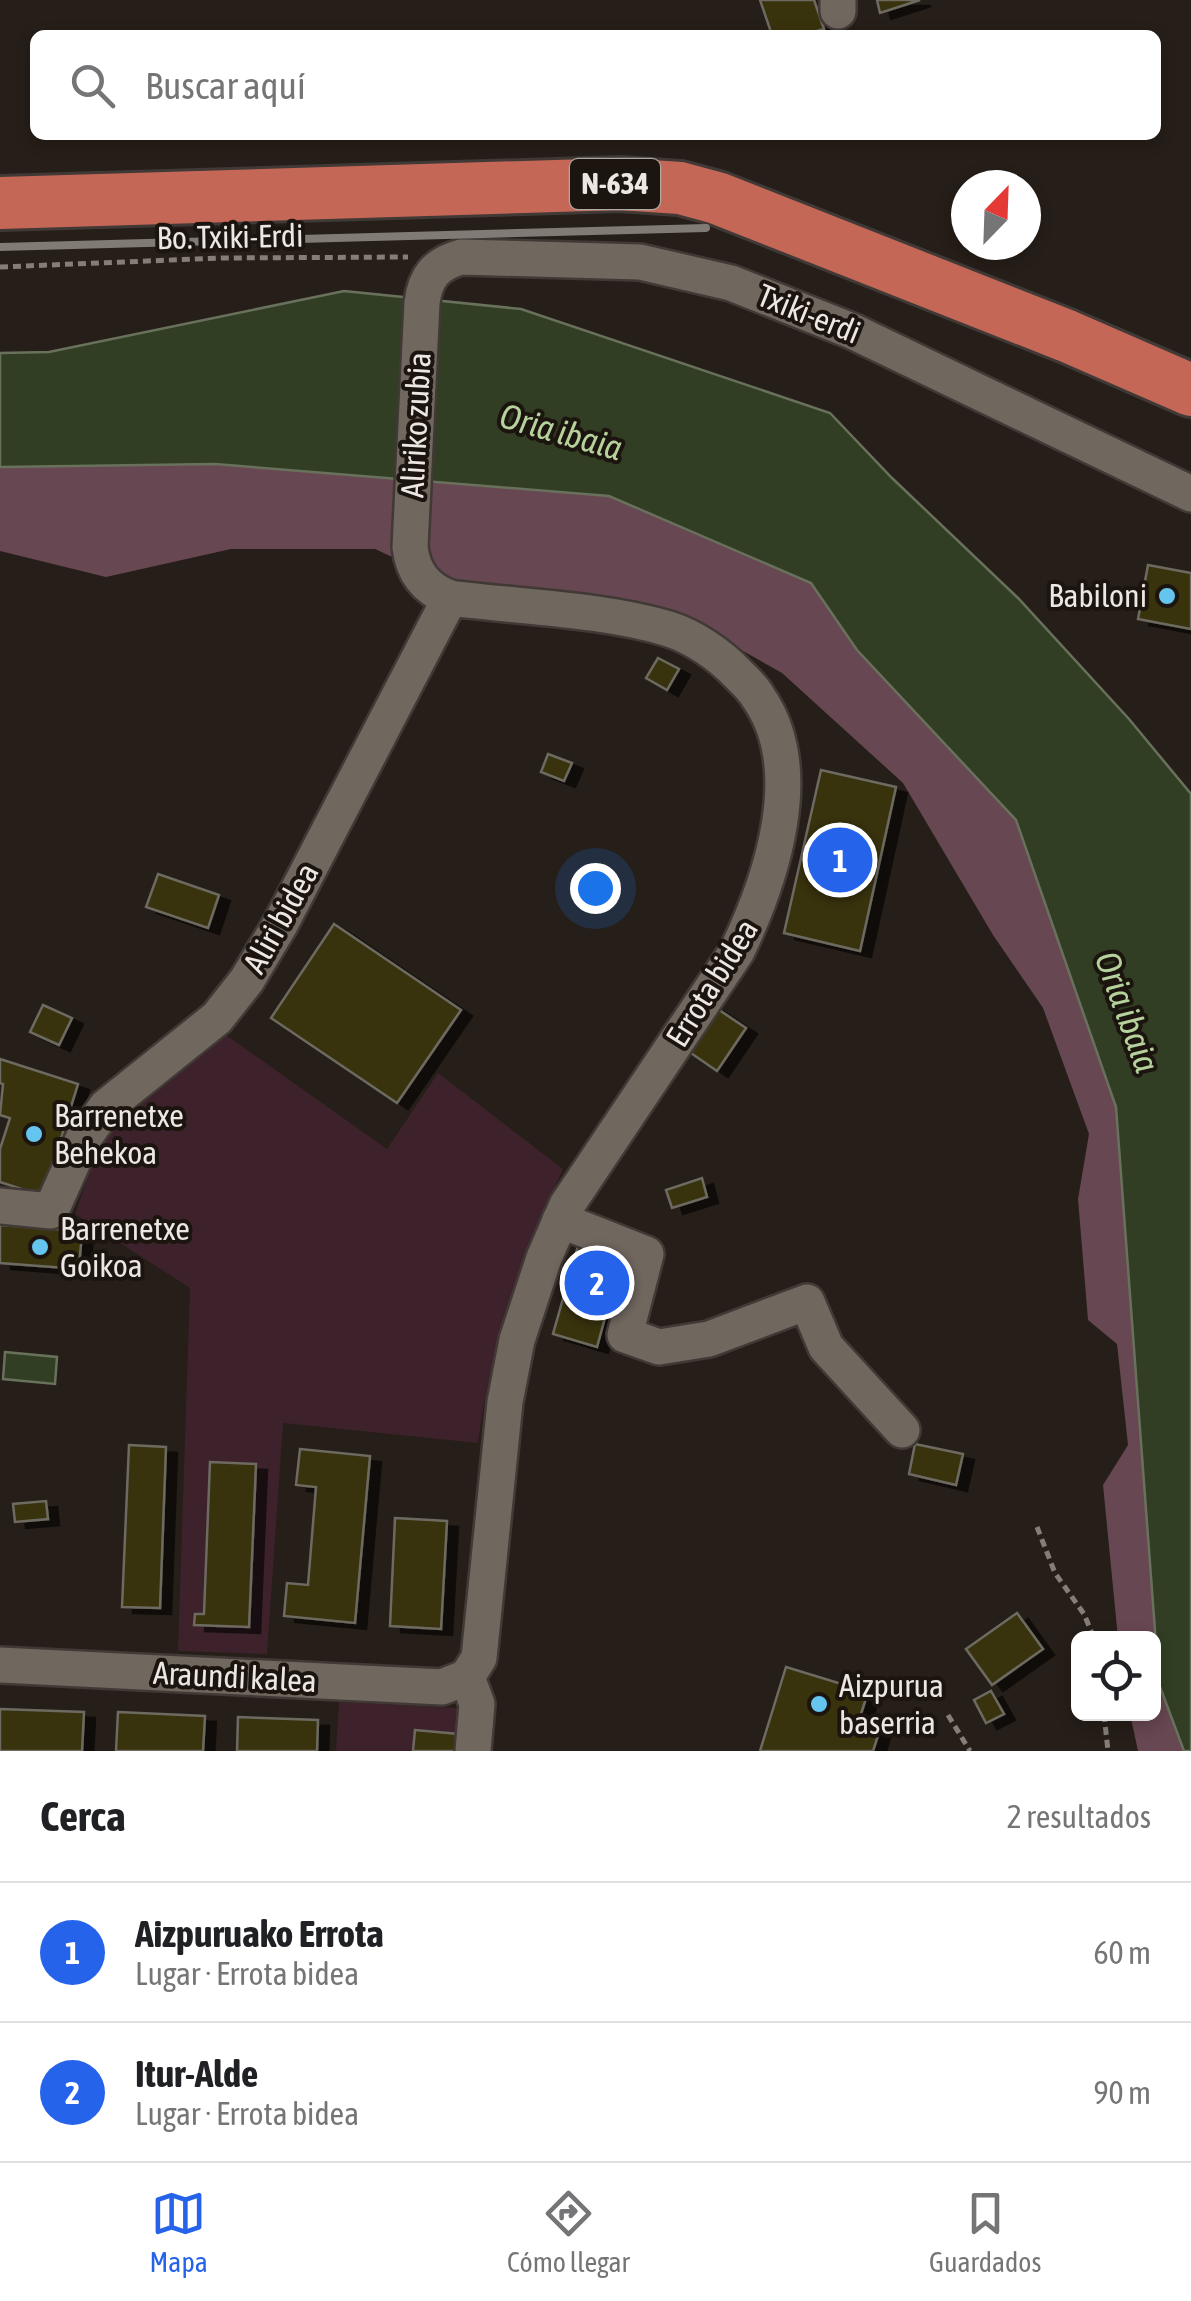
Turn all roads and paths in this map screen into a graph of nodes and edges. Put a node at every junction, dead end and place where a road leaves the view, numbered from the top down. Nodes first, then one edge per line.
1 (0, 203) edge
2 (461, 257) junction
3 (0, 267) edge
4 (1191, 390) edge
5 (1191, 494) edge
6 (450, 598) junction
7 (0, 1206) edge
8 (560, 1220) junction
9 (902, 1430) dead end
10 (1037, 1527) dead end
11 (1091, 1631) edge
12 (0, 1665) edge
13 (467, 1677) junction
14 (948, 1715) dead end
15 (1105, 1721) edge
16 (472, 1751) edge
17 (970, 1751) edge
18 (1108, 1751) edge

1 - 4 highway, N-634
2 - 3 path, Bo. Txiki-Erdi
2 - 5 street, Txiki-erdi
2 - 6 street, Aliriko zubia
6 - 7 street, Aliri bidea
6 - 8 street, Errota bidea
8 - 9 street
8 - 13 street, Errota bidea
10 - 11 path
12 - 13 street, Araundi kalea
13 - 16 street, Errota bidea
14 - 17 path
15 - 18 path

